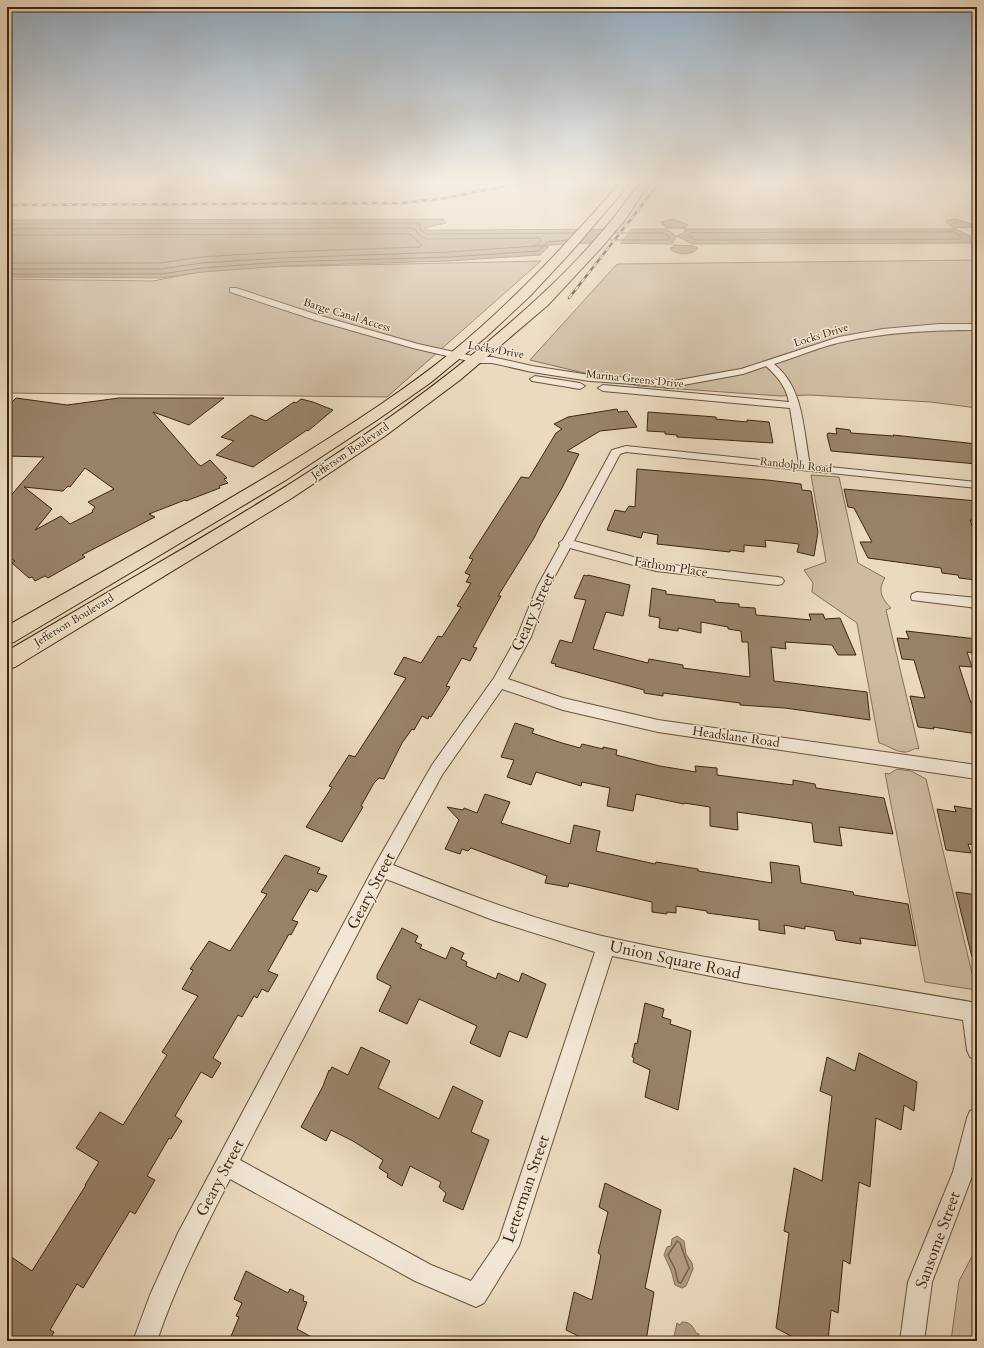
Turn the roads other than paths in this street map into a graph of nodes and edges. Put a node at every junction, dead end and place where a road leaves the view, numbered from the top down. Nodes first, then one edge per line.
1 (572, 245) edge
2 (598, 245) edge
3 (233, 290) dead end
4 (977, 327) edge
5 (457, 355) junction
6 (477, 360) junction
7 (769, 364) junction
8 (674, 384) junction
9 (599, 388) junction
10 (795, 406) junction
11 (616, 452) joint
12 (805, 466) junction
13 (977, 485) edge
14 (565, 544) junction
15 (778, 581) dead end
16 (917, 597) dead end
17 (977, 603) edge
18 (7, 636) edge
19 (7, 661) edge
20 (499, 682) junction
21 (977, 772) edge
22 (382, 869) junction
23 (606, 945) junction
24 (974, 1012) edge
25 (977, 1050) edge
26 (977, 1118) edge
27 (227, 1165) junction
28 (145, 1341) edge
29 (912, 1341) edge

1 - 5 main road, Jefferson Boulevard
2 - 6 main road, Jefferson Boulevard
3 - 5 street, Barge Canal Access
4 - 7 street, Locks Drive
5 - 6 street, Locks Drive
5 - 18 main road, Jefferson Boulevard
6 - 8 street, Locks Drive
6 - 9 street, Marina Greens Drive
6 - 19 main road, Jefferson Boulevard
7 - 8 street, Locks Drive
7 - 10 street
8 - 9 street, Locks Drive
9 - 10 street, Marina Greens Drive
10 - 12 street
11 - 12 street, Randolph Road
11 - 14 street, Geary Street
12 - 13 street, Randolph Road
14 - 15 street, Fathom Place
14 - 20 street, Geary Street
16 - 17 street
20 - 21 street, Headslane Road
20 - 22 street, Geary Street
22 - 23 street, Union Square Road
22 - 27 street, Geary Street
23 - 24 street, Union Square Road
23 - 27 street, Letterman Street
24 - 25 street
26 - 29 street, Sansome Street
27 - 28 street, Geary Street

